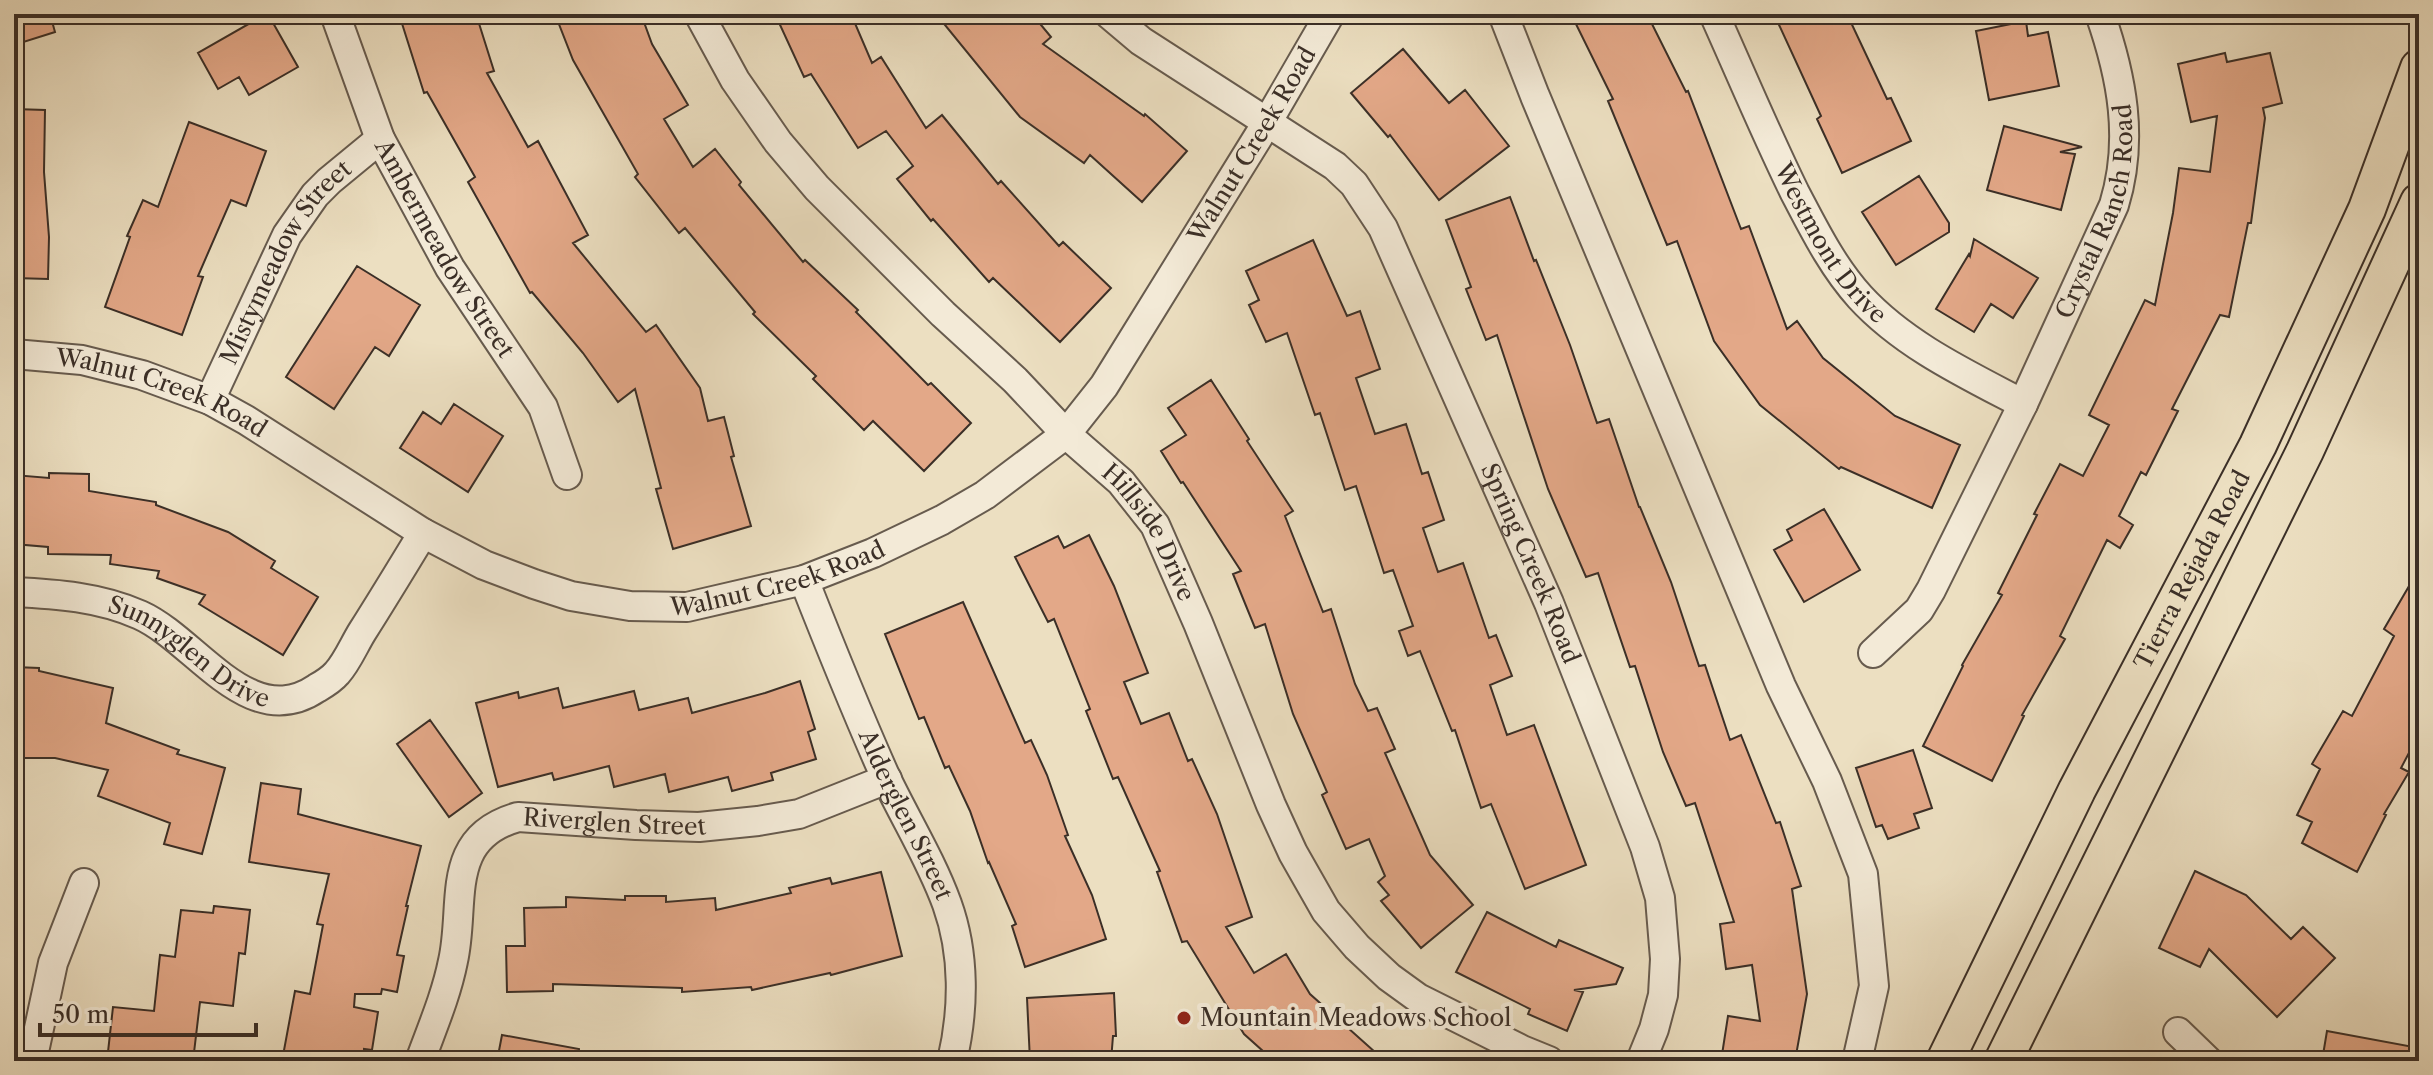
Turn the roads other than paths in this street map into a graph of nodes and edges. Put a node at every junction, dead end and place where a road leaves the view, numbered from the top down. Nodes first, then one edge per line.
1 (335, 14) edge
2 (699, 14) edge
3 (1109, 14) edge
4 (1330, 14) edge
5 (1503, 14) edge
6 (1714, 14) edge
7 (2100, 14) edge
8 (2419, 68) edge
9 (1268, 121) junction
10 (380, 139) junction
11 (2419, 202) edge
12 (14, 354) edge
13 (210, 400) junction
14 (2023, 404) junction
15 (1066, 434) junction
16 (567, 475) dead end
17 (423, 533) junction
18 (804, 580) junction
19 (14, 592) edge
20 (1873, 653) dead end
21 (887, 779) junction
22 (84, 883) dead end
23 (2178, 1032) dead end
24 (32, 1061) edge
25 (420, 1061) edge
26 (952, 1061) edge
27 (1549, 1061) edge
28 (1641, 1061) edge
29 (1857, 1061) edge
30 (1945, 1061) edge
31 (2003, 1061) edge
32 (2208, 1061) edge

1 - 10 street, Ambermeadow Street
2 - 15 street, Hillside Drive
3 - 9 street, Spring Creek Road
4 - 9 street, Walnut Creek Road
5 - 29 street
6 - 14 street, Westmont Drive
7 - 14 street, Crystal Ranch Road
8 - 30 main road, Tierra Rejada Road
9 - 15 street, Walnut Creek Road
9 - 28 street, Spring Creek Road
10 - 13 street, Mistymeadow Street
10 - 16 street, Ambermeadow Street
11 - 31 main road, Tierra Rejada Road
12 - 13 street, Walnut Creek Road
13 - 17 street, Walnut Creek Road
14 - 20 street
15 - 18 street, Walnut Creek Road
15 - 27 street, Hillside Drive
17 - 18 street, Walnut Creek Road
17 - 19 street, Sunnyglen Drive
18 - 21 street, Alderglen Street
21 - 25 street, Riverglen Street
21 - 26 street, Alderglen Street
22 - 24 street
23 - 32 street

